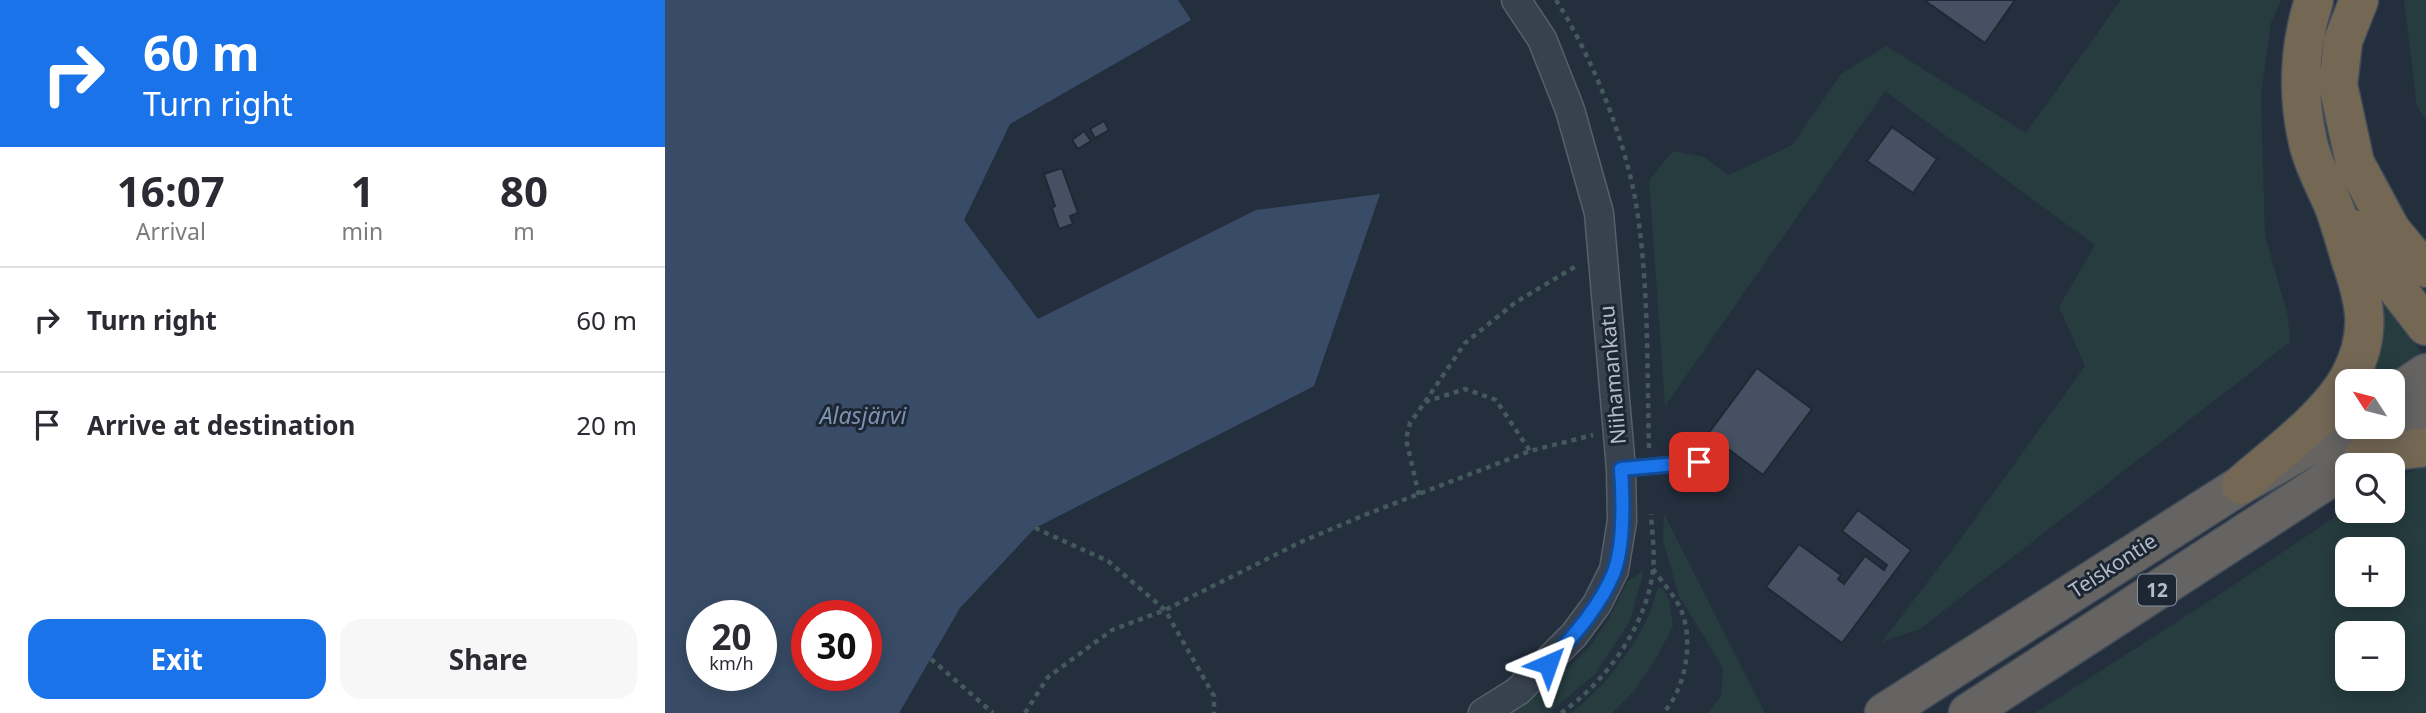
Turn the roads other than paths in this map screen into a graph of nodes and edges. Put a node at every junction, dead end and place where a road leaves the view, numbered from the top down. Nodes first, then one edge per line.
1 (1516, 0) edge
2 (2314, 0) edge
3 (2360, 0) edge
4 (2334, 207) junction
5 (2426, 268) edge
6 (2426, 326) edge
7 (2426, 373) edge
8 (2405, 387) edge
9 (2426, 413) edge
10 (2426, 447) edge
11 (2352, 453) edge
12 (2335, 458) edge
13 (1699, 462) dead end
14 (2335, 465) edge
15 (1621, 469) junction
16 (2241, 485) junction
17 (1483, 713) edge
18 (1884, 713) edge
19 (1968, 713) edge

1 - 15 street, Niihamankatu
2 - 4 highway
3 - 5 highway
4 - 6 highway
4 - 16 highway
7 - 8 highway
9 - 11 highway, Teiskontie / 12
10 - 11 highway
12 - 16 highway, Teiskontie / 12
13 - 15 lane
14 - 19 highway, Teiskontie / 12
15 - 17 street, Niihamankatu
16 - 18 highway, Teiskontie / 12

